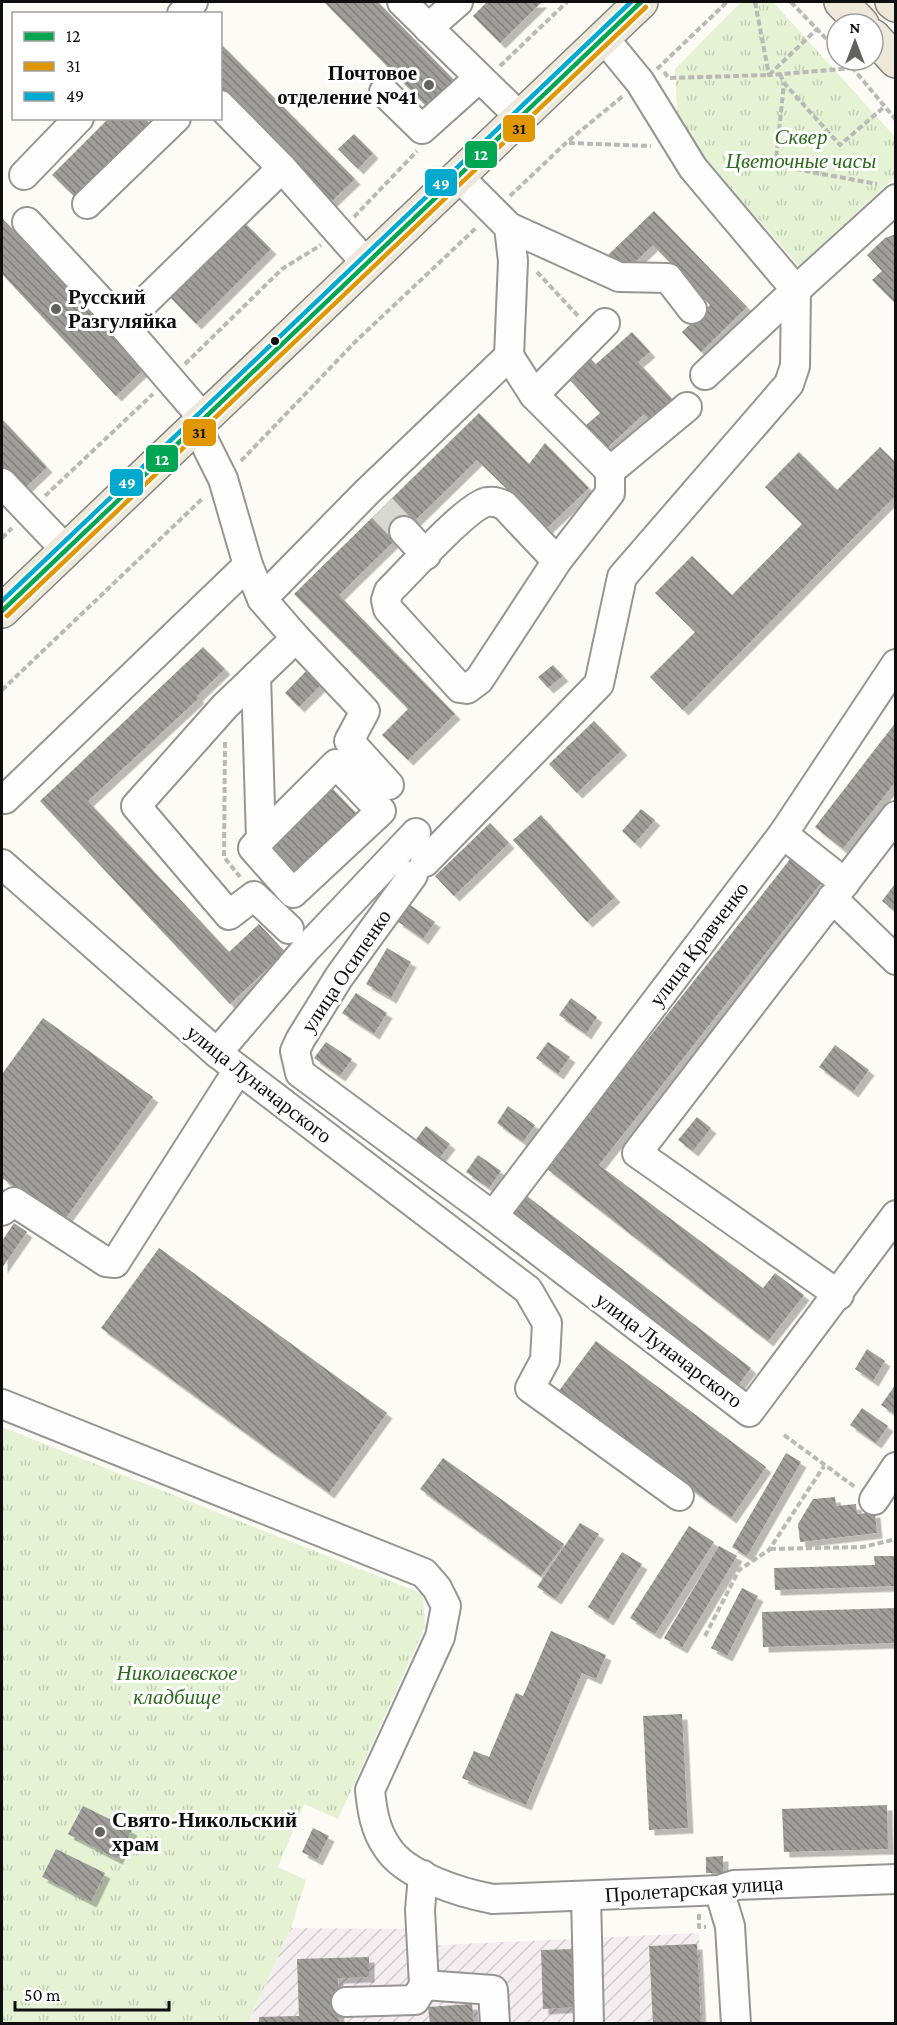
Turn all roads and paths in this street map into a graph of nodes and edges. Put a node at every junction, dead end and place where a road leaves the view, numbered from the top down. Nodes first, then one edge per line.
1 (402, 2) edge
2 (458, 2) edge
3 (567, 2) edge
4 (641, 2) edge
5 (727, 2) edge
6 (755, 2) edge
7 (791, 2) edge
8 (892, 2) edge
9 (896, 5) edge
10 (428, 28) junction
11 (817, 29) junction
12 (603, 37) junction
13 (825, 37) edge
14 (885, 49) edge
15 (896, 61) edge
16 (825, 70) edge
17 (856, 72) edge
18 (650, 74) junction
19 (780, 74) junction
20 (769, 75) junction
21 (481, 81) junction
22 (784, 84) junction
23 (384, 92) dead end
24 (222, 107) edge
25 (884, 107) junction
26 (519, 116) junction
27 (77, 120) edge
28 (174, 120) edge
29 (896, 120) edge
30 (567, 142) junction
31 (418, 150) dead end
32 (686, 158) junction
33 (773, 165) junction
34 (282, 168) junction
35 (24, 175) dead end
36 (457, 175) junction
37 (891, 191) edge
38 (87, 204) dead end
39 (501, 219) junction
40 (27, 222) dead end
41 (338, 234) junction
42 (513, 261) junction
43 (365, 262) junction
44 (796, 290) junction
45 (692, 309) dead end
46 (122, 324) junction
47 (599, 328) joint
48 (509, 356) junction
49 (705, 375) dead end
50 (170, 378) junction
51 (534, 395) junction
52 (687, 407) dead end
53 (199, 422) junction
54 (610, 471) junction
55 (223, 479) junction
56 (2, 483) edge
57 (28, 512) junction
58 (404, 531) tunnel mouth
59 (2, 538) edge
60 (65, 549) junction
61 (426, 555) junction
62 (557, 561) junction
63 (248, 565) junction
64 (262, 599) junction
65 (2, 610) edge
66 (296, 638) junction
67 (896, 664) edge
68 (256, 676) junction
69 (2, 690) edge
70 (225, 706) junction
71 (389, 785) dead end
72 (5, 799) dead end
73 (896, 816) edge
74 (416, 832) dead end
75 (783, 834) junction
76 (261, 839) junction
77 (2, 864) edge
78 (838, 890) junction
79 (254, 896) junction
80 (289, 929) dead end
81 (896, 960) edge
82 (227, 1062) junction
83 (300, 1072) joint
84 (2, 1211) edge
85 (896, 1215) edge
86 (493, 1216) junction
87 (838, 1295) junction
88 (2, 1404) edge
89 (783, 1435) dead end
90 (824, 1466) junction
91 (896, 1467) edge
92 (679, 1496) dead end
93 (874, 1500) joint
94 (896, 1539) edge
95 (769, 1550) junction
96 (705, 1636) dead end
97 (423, 1875) junction
98 (896, 1879) edge
99 (719, 1890) junction
100 (586, 1896) junction
101 (424, 1985) junction
102 (346, 2002) dead end
103 (495, 2024) edge
104 (589, 2024) edge
105 (736, 2024) edge

1 - 10 street
2 - 10 street
3 - 21 path
4 - 12 main road
5 - 18 path
6 - 20 path
7 - 11 path
8 - 9 main road
10 - 21 street
11 - 13 path
11 - 20 path
12 - 18 street
12 - 26 main road
14 - 15 main road
16 - 19 path
17 - 25 path
18 - 20 path
18 - 30 path
18 - 32 street
19 - 20 path
19 - 22 path
21 - 23 street
21 - 26 street
22 - 25 path
22 - 33 path
24 - 34 street
25 - 29 path
26 - 36 main road
27 - 35 street
28 - 38 street
30 - 32 path
30 - 39 path
31 - 41 path
32 - 33 path
32 - 44 street
33 - 37 path
34 - 41 street
34 - 46 street
36 - 39 street
36 - 43 main road
37 - 44 street
39 - 42 street
39 - 45 street
39 - 55 path
40 - 46 street
41 - 43 street
41 - 50 path
42 - 47 path
42 - 48 street
43 - 53 main road
44 - 49 street
44 - 83 street, улица Осипенко
46 - 50 street
47 - 51 street
48 - 51 street
48 - 64 street
50 - 53 street
50 - 57 path
51 - 54 street
52 - 54 street
53 - 55 street
53 - 60 main road
54 - 62 street
55 - 63 street
55 - 69 path
56 - 57 street
57 - 59 path
57 - 60 street
58 - 61 street
60 - 65 main road
61 - 62 street
61 - 62 street
63 - 64 street
63 - 72 street
64 - 66 street
66 - 68 street
66 - 71 street
67 - 75 street, улица Кравченко
68 - 70 street
68 - 76 street
70 - 79 path
70 - 79 street
73 - 78 street
74 - 82 street
75 - 78 street
75 - 86 street, улица Кравченко
76 - 76 street
77 - 82 street, улица Луначарского
78 - 81 street
78 - 87 street
79 - 80 street
82 - 84 street
82 - 92 street, улица Луначарского
83 - 86 street, улица Луначарского
85 - 87 street
86 - 87 street, улица Луначарского
88 - 97 street, Пролетарская улица
89 - 90 path
90 - 93 path
90 - 95 path
91 - 93 street
94 - 95 path
95 - 96 path
97 - 100 street, Пролетарская улица
97 - 101 street
98 - 99 street, Пролетарская улица
99 - 100 street, Пролетарская улица
99 - 105 street
100 - 104 street
101 - 102 street
101 - 103 street

